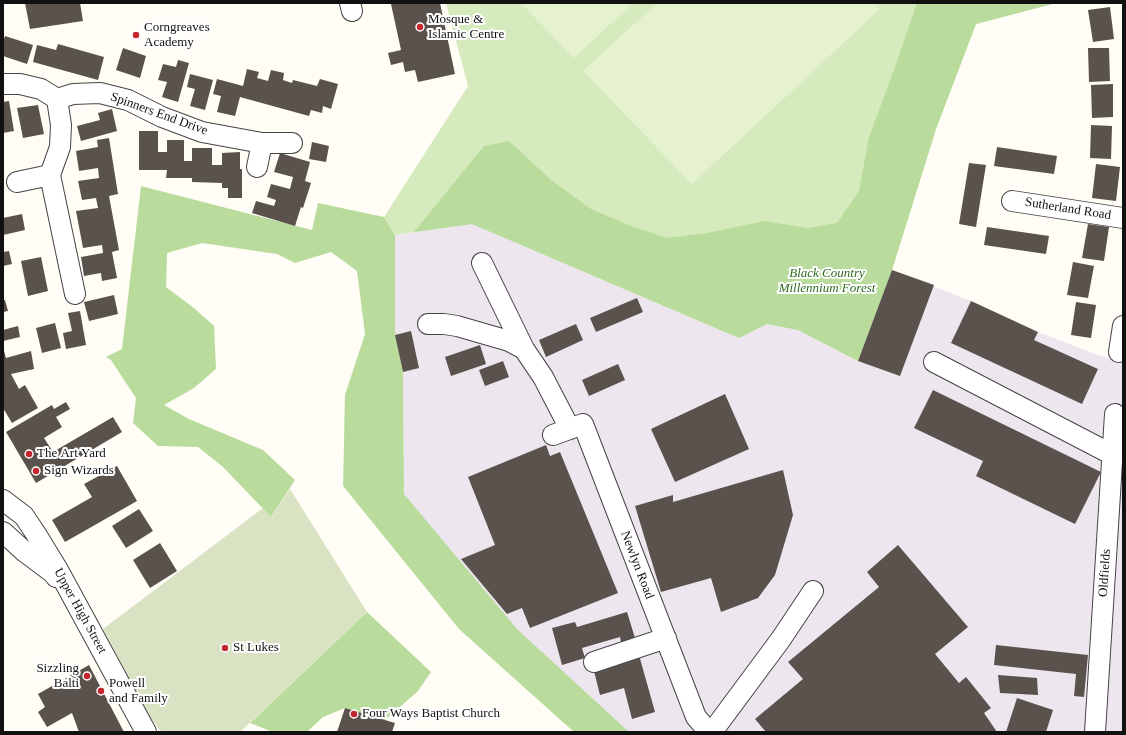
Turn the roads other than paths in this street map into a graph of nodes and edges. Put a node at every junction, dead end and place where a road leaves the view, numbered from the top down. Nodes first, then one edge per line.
1 (3, 84) edge
2 (57, 99) junction
3 (262, 143) junction
4 (292, 143) dead end
5 (257, 167) dead end
6 (50, 176) junction
7 (17, 182) dead end
8 (1012, 201) dead end
9 (1123, 218) edge
10 (482, 264) dead end
11 (75, 294) dead end
12 (428, 324) dead end
13 (1123, 326) edge
14 (524, 349) junction
15 (1119, 352) dead end
16 (934, 362) dead end
17 (1115, 414) dead end
18 (1113, 455) junction
19 (3, 500) edge
20 (3, 532) edge
21 (813, 591) dead end
22 (666, 638) junction
23 (594, 662) dead end
24 (139, 732) edge
25 (146, 732) edge
26 (711, 732) edge
27 (1095, 732) edge

1 - 2 street
2 - 3 street, Spinners End Drive
2 - 6 street
3 - 4 street, Spinners End Drive
3 - 5 street
6 - 7 street
6 - 11 street
8 - 9 street, Sutherland Road
10 - 14 street
12 - 14 street
13 - 15 street
14 - 22 street, Newlyn Road
16 - 18 street
17 - 18 street, Oldfields
18 - 27 street, Oldfields
19 - 25 street, Upper High Street
20 - 24 street, Upper High Street
21 - 26 street
22 - 23 street
22 - 26 street, Newlyn Road

